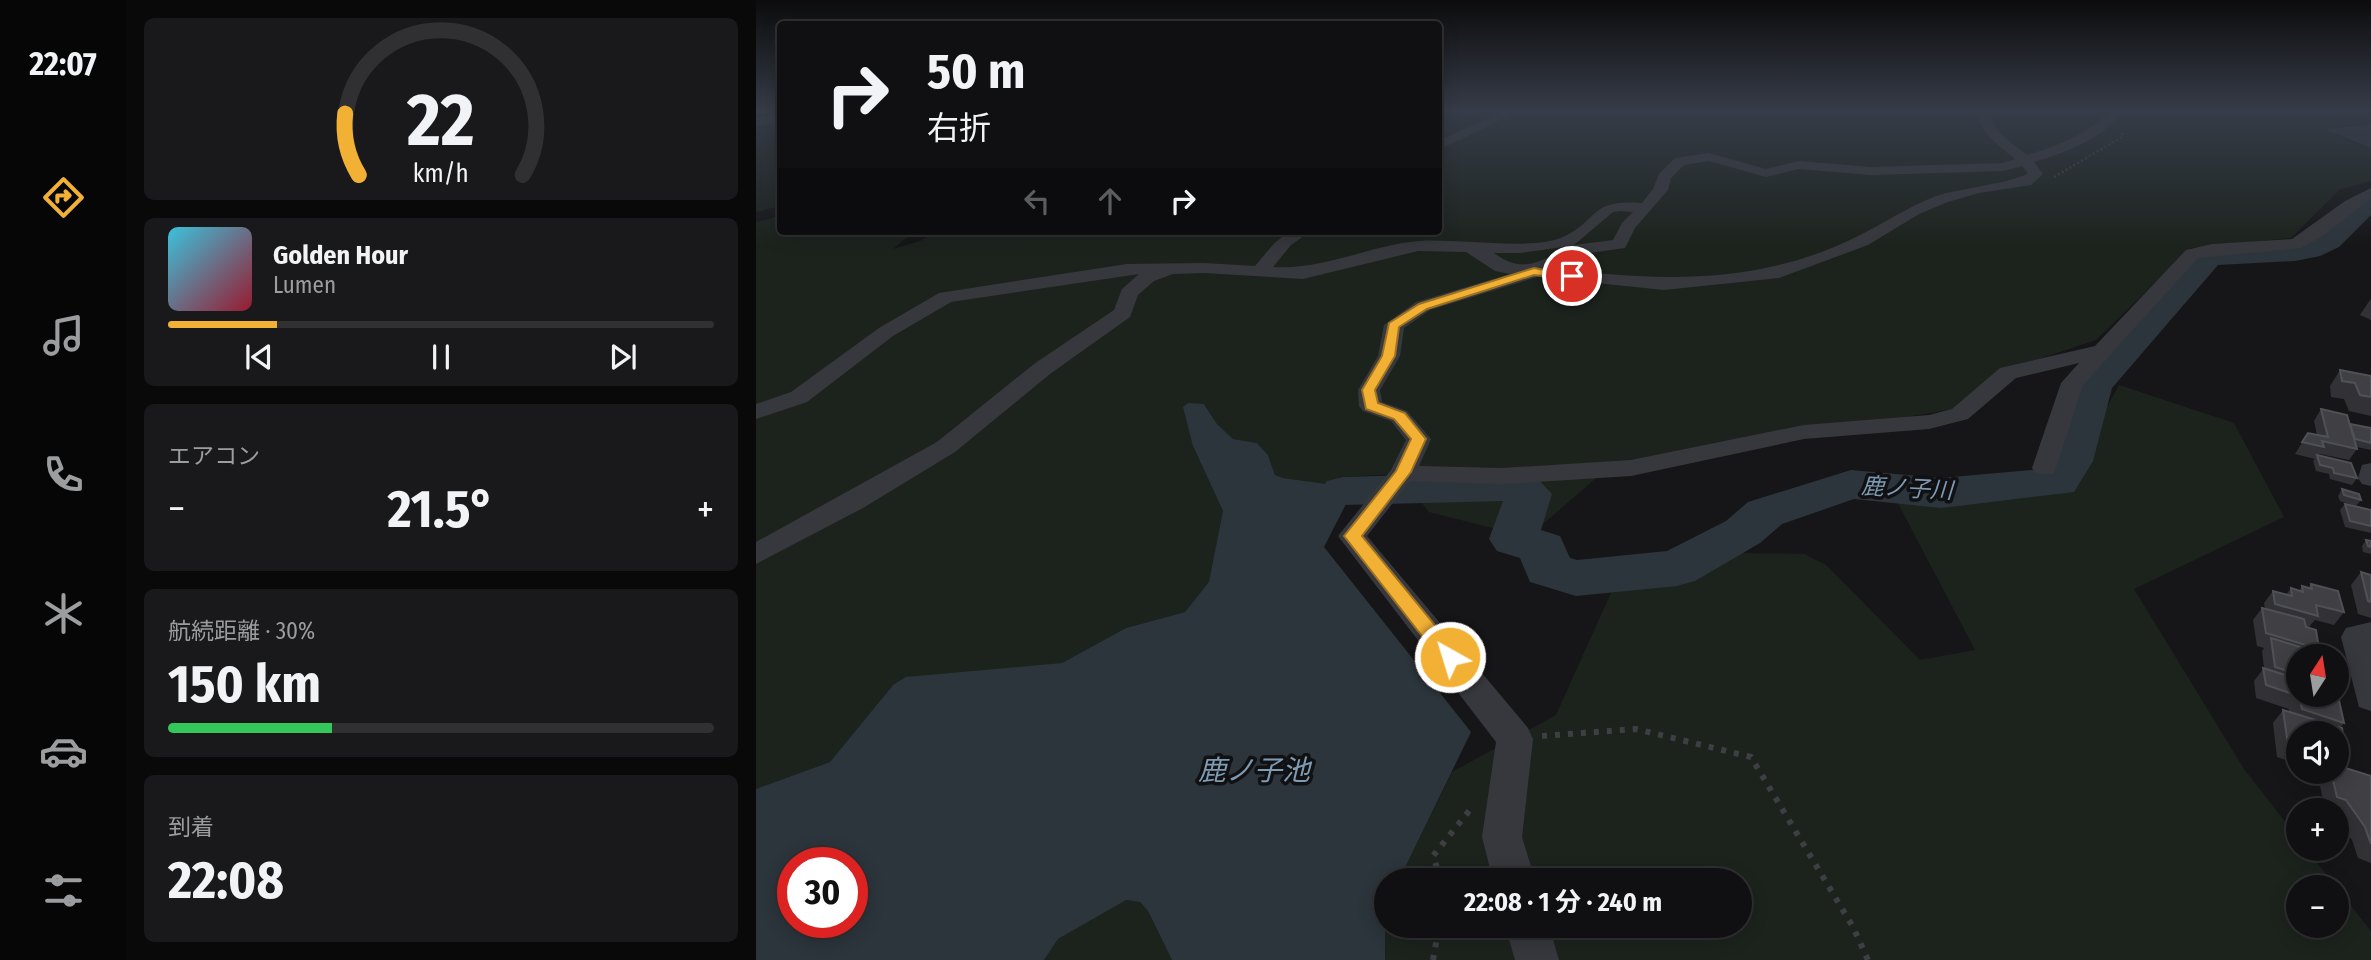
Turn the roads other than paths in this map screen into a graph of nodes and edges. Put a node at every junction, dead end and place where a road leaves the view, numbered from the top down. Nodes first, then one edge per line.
1 (2020, 156) edge
2 (2042, 156) edge
3 (2028, 162) junction
4 (2371, 193) edge
5 (1646, 208) junction
6 (1296, 235) edge
7 (1469, 247) junction
8 (1170, 269) junction
9 (1260, 272) junction
10 (1534, 272) junction
11 (2101, 351) junction
12 (756, 412) edge
13 (2045, 468) dead end
14 (2371, 471) edge
15 (1404, 472) junction
16 (2371, 478) edge
17 (756, 554) edge
18 (2371, 634) edge
19 (2371, 698) edge
20 (1511, 868) edge
21 (1531, 938) edge
22 (1537, 960) edge

1 - 3 street
2 - 3 street
3 - 5 street
3 - 10 street
4 - 11 street
5 - 7 street
5 - 10 street
6 - 9 street
7 - 9 street
7 - 10 street
8 - 9 street
8 - 12 street
8 - 17 street
10 - 15 street
11 - 13 street
11 - 15 street
14 - 16 street
15 - 20 street
18 - 19 street
21 - 22 street

